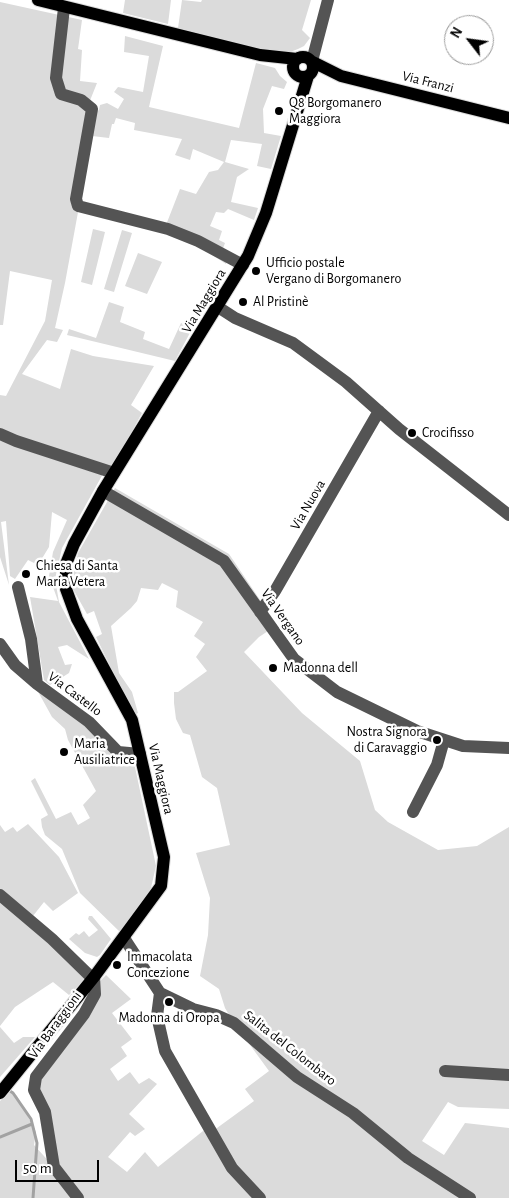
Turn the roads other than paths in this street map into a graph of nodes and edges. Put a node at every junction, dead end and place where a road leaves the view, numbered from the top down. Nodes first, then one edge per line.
1 (38, 0) edge
2 (328, 0) edge
3 (64, 8) junction
4 (304, 67) junction
5 (509, 118) edge
6 (243, 265) junction
7 (218, 307) junction
8 (379, 411) junction
9 (0, 434) edge
10 (114, 473) junction
11 (103, 491) junction
12 (509, 515) edge
13 (18, 587) dead end
14 (260, 612) junction
15 (0, 644) edge
16 (37, 684) junction
17 (444, 740) junction
18 (509, 748) edge
19 (140, 754) junction
20 (412, 812) dead end
21 (0, 895) edge
22 (124, 938) junction
23 (93, 978) junction
24 (160, 993) junction
25 (446, 1072) dead end
26 (509, 1075) edge
27 (0, 1093) edge
28 (78, 1198) edge
29 (260, 1198) edge
30 (470, 1198) edge

1 - 3 main road, Via Franzi
2 - 4 street
3 - 4 main road, Via Franzi
3 - 6 street
4 - 5 main road, Via Franzi
4 - 6 main road, Via Maggiora
6 - 7 main road, Via Maggiora
7 - 8 street
7 - 10 main road, Via Maggiora
8 - 12 street
8 - 14 street, Via Nuova
9 - 10 street
10 - 11 main road, Via Maggiora
11 - 14 street, Via Vergano
11 - 19 main road, Via Maggiora
13 - 16 street
14 - 17 street, Via Vergano
15 - 16 street, Via Castello
16 - 19 street, Via Castello
17 - 18 street, Via Vergano
17 - 20 street
19 - 22 main road, Via Maggiora
21 - 23 street
22 - 23 main road, Via Maggiora
22 - 24 street
23 - 27 main road, Via Maggiora
23 - 28 street, Via Baraggioni
24 - 29 street
24 - 30 street, Salita del Colombaro
25 - 26 street

